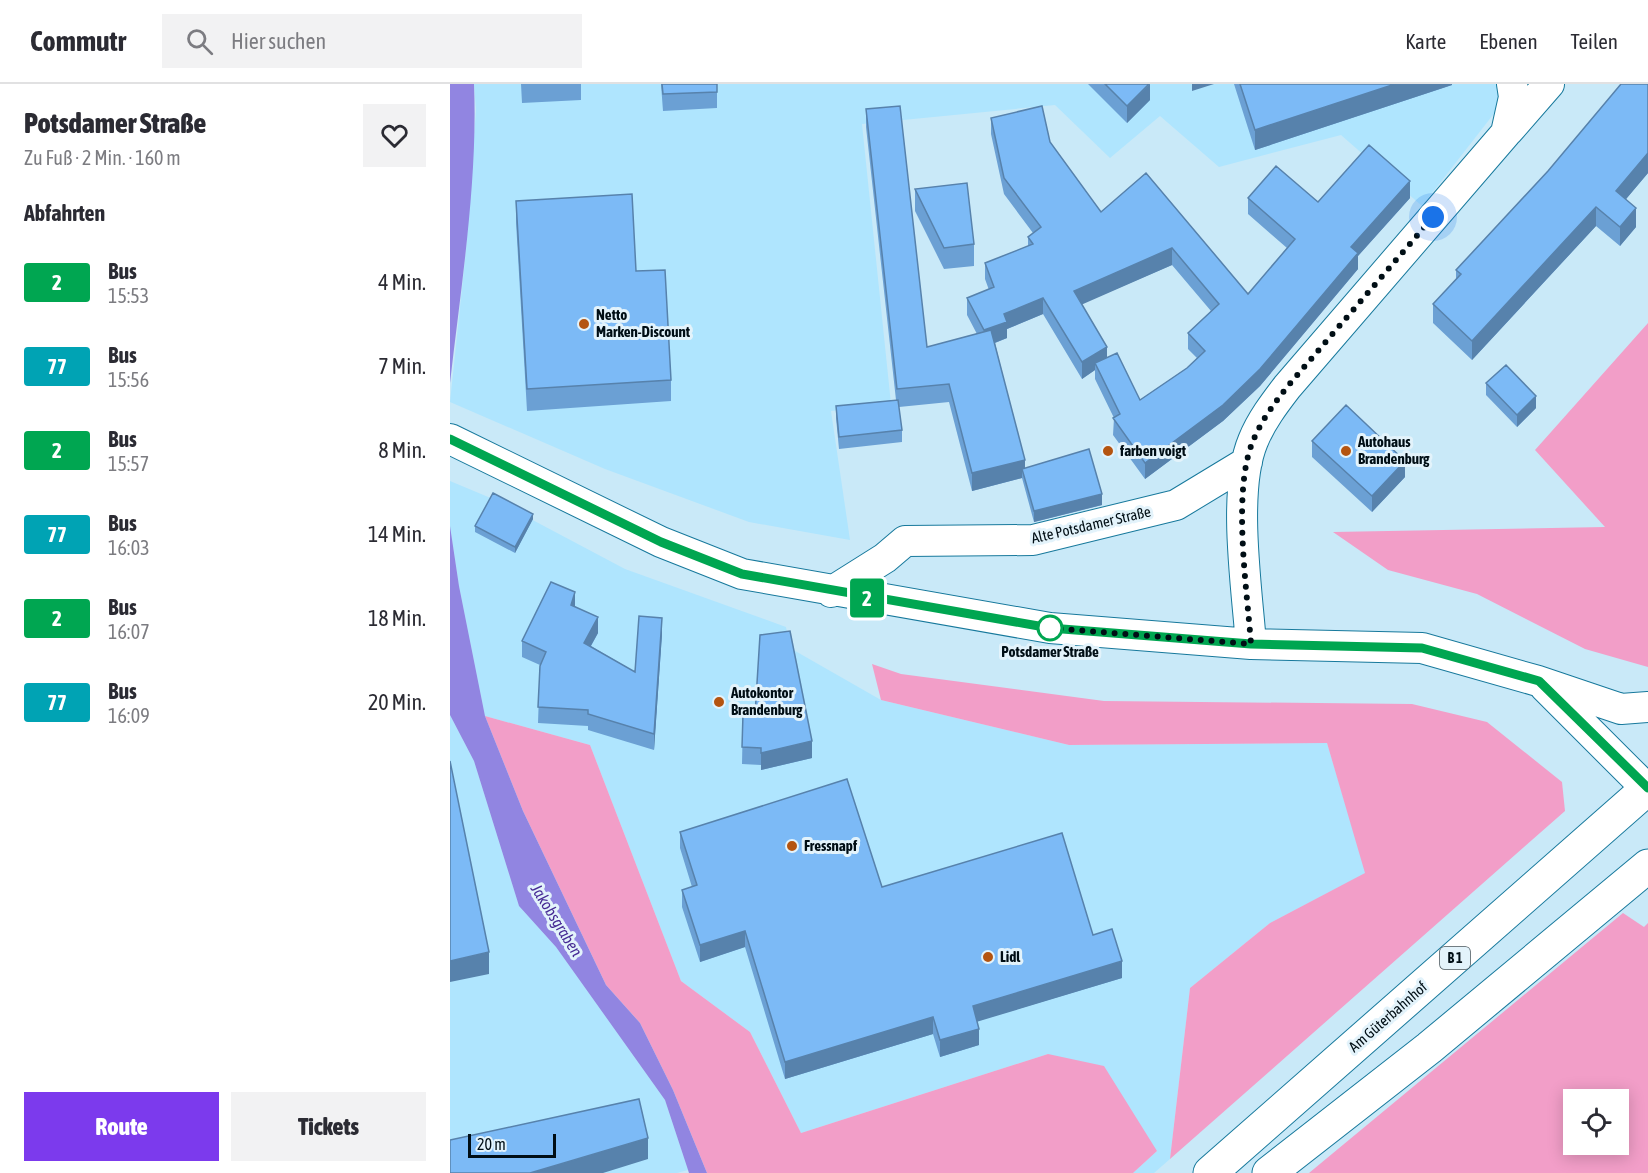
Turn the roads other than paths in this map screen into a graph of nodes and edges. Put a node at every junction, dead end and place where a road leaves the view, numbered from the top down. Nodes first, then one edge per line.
1 (1512, 84) edge
2 (1549, 84) edge
3 (1506, 133) junction
4 (462, 444) edge
5 (1246, 462) junction
6 (831, 592) junction
7 (1251, 644) junction
8 (1539, 681) junction
9 (1648, 707) edge
10 (1648, 789) edge
11 (1648, 866) edge
12 (1210, 1173) edge
13 (1269, 1173) edge

1 - 3 street
2 - 3 street
3 - 5 street
4 - 6 street
5 - 6 street, Alte Potsdamer Straße
5 - 7 street
6 - 7 street
7 - 8 street
8 - 9 street
8 - 10 street
10 - 12 main road, Am Güterbahnhof / B 1
11 - 13 main road

